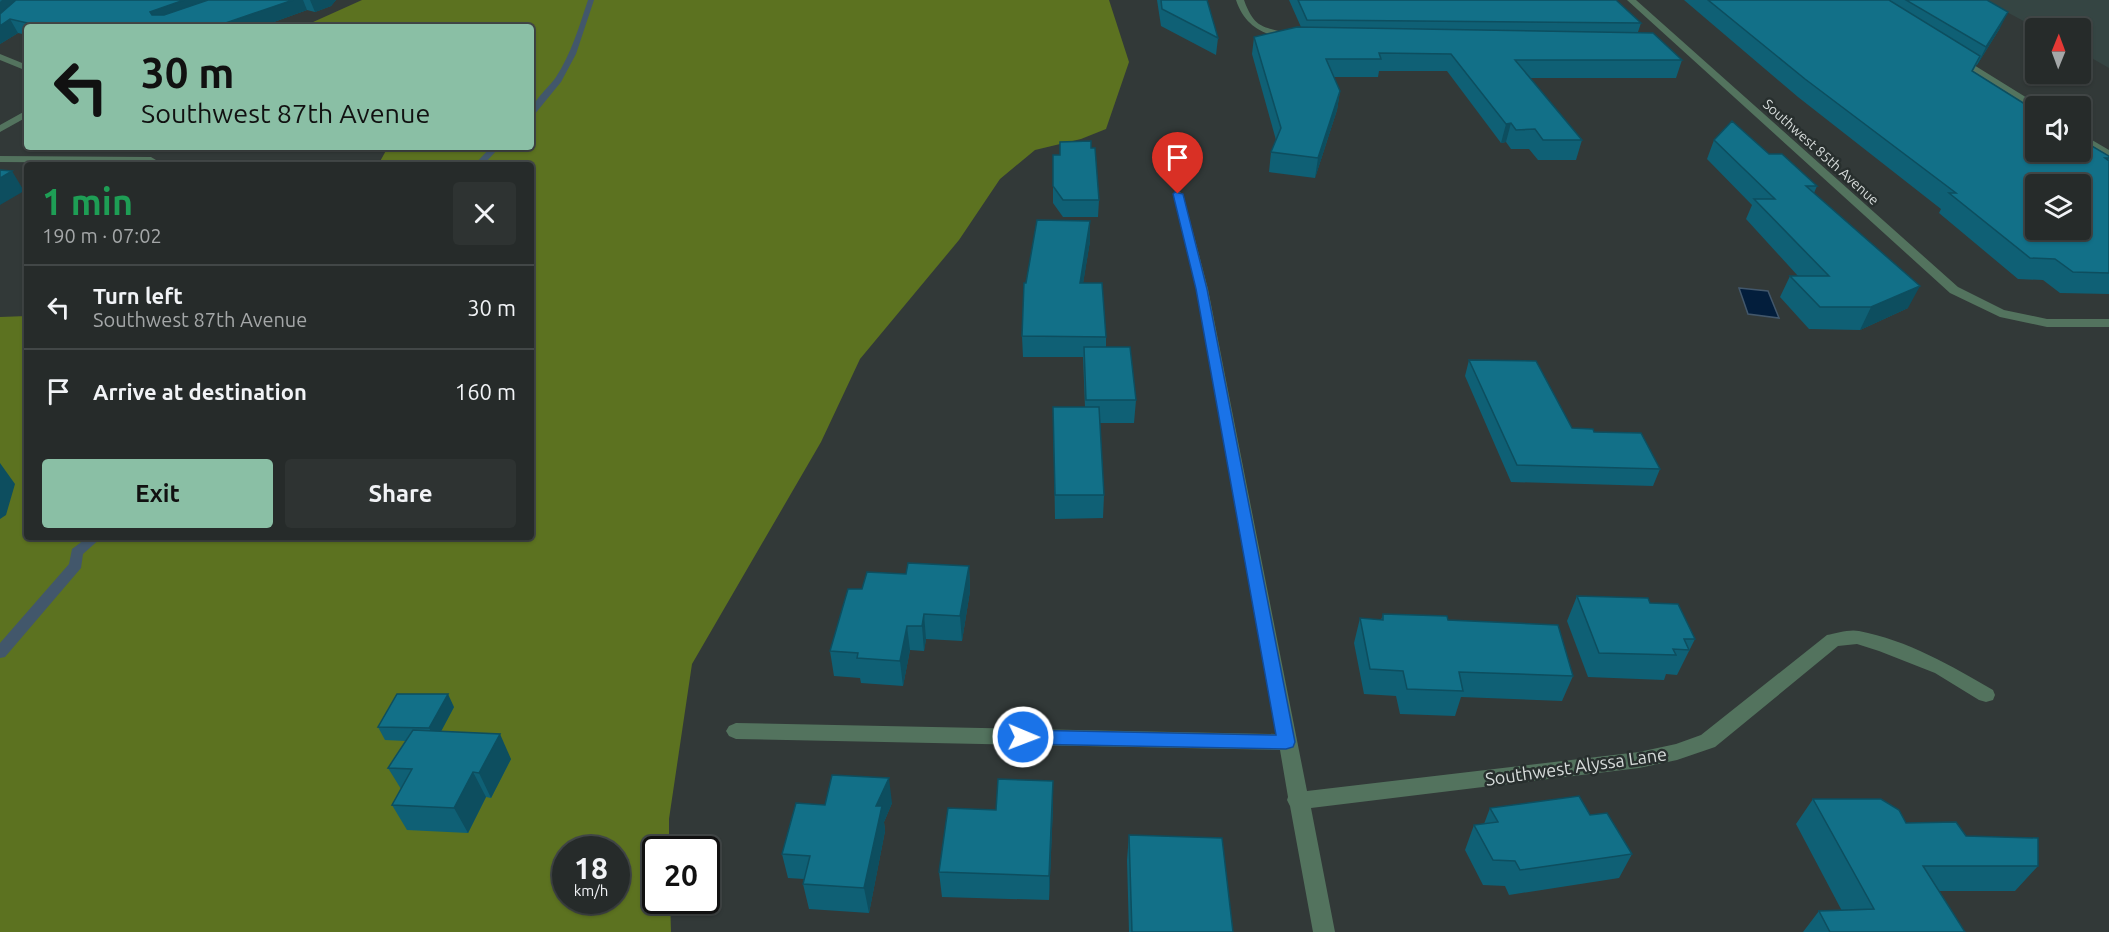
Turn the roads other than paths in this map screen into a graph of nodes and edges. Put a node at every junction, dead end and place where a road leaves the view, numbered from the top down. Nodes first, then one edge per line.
1 (1240, 0) edge
2 (1631, 0) edge
3 (1304, 41) edge
4 (1669, 45) edge
5 (1681, 45) junction
6 (1945, 51) edge
7 (0, 57) edge
8 (24, 66) edge
9 (2025, 101) edge
10 (24, 115) edge
11 (0, 129) edge
12 (2091, 143) edge
13 (2109, 154) edge
14 (0, 159) edge
15 (151, 160) dead end
16 (1178, 194) dead end
17 (2109, 323) edge
18 (1986, 695) dead end
19 (736, 731) dead end
20 (1286, 742) junction
21 (1297, 800) junction
22 (1324, 932) edge

1 - 3 street
2 - 5 street, Southwest 85th Avenue
4 - 5 street
5 - 17 street, Southwest 85th Avenue
6 - 9 street
7 - 8 street
10 - 11 street
12 - 13 street
14 - 15 street
16 - 20 street
18 - 21 street, Southwest Alyssa Lane
19 - 20 street
20 - 21 street
21 - 22 street

